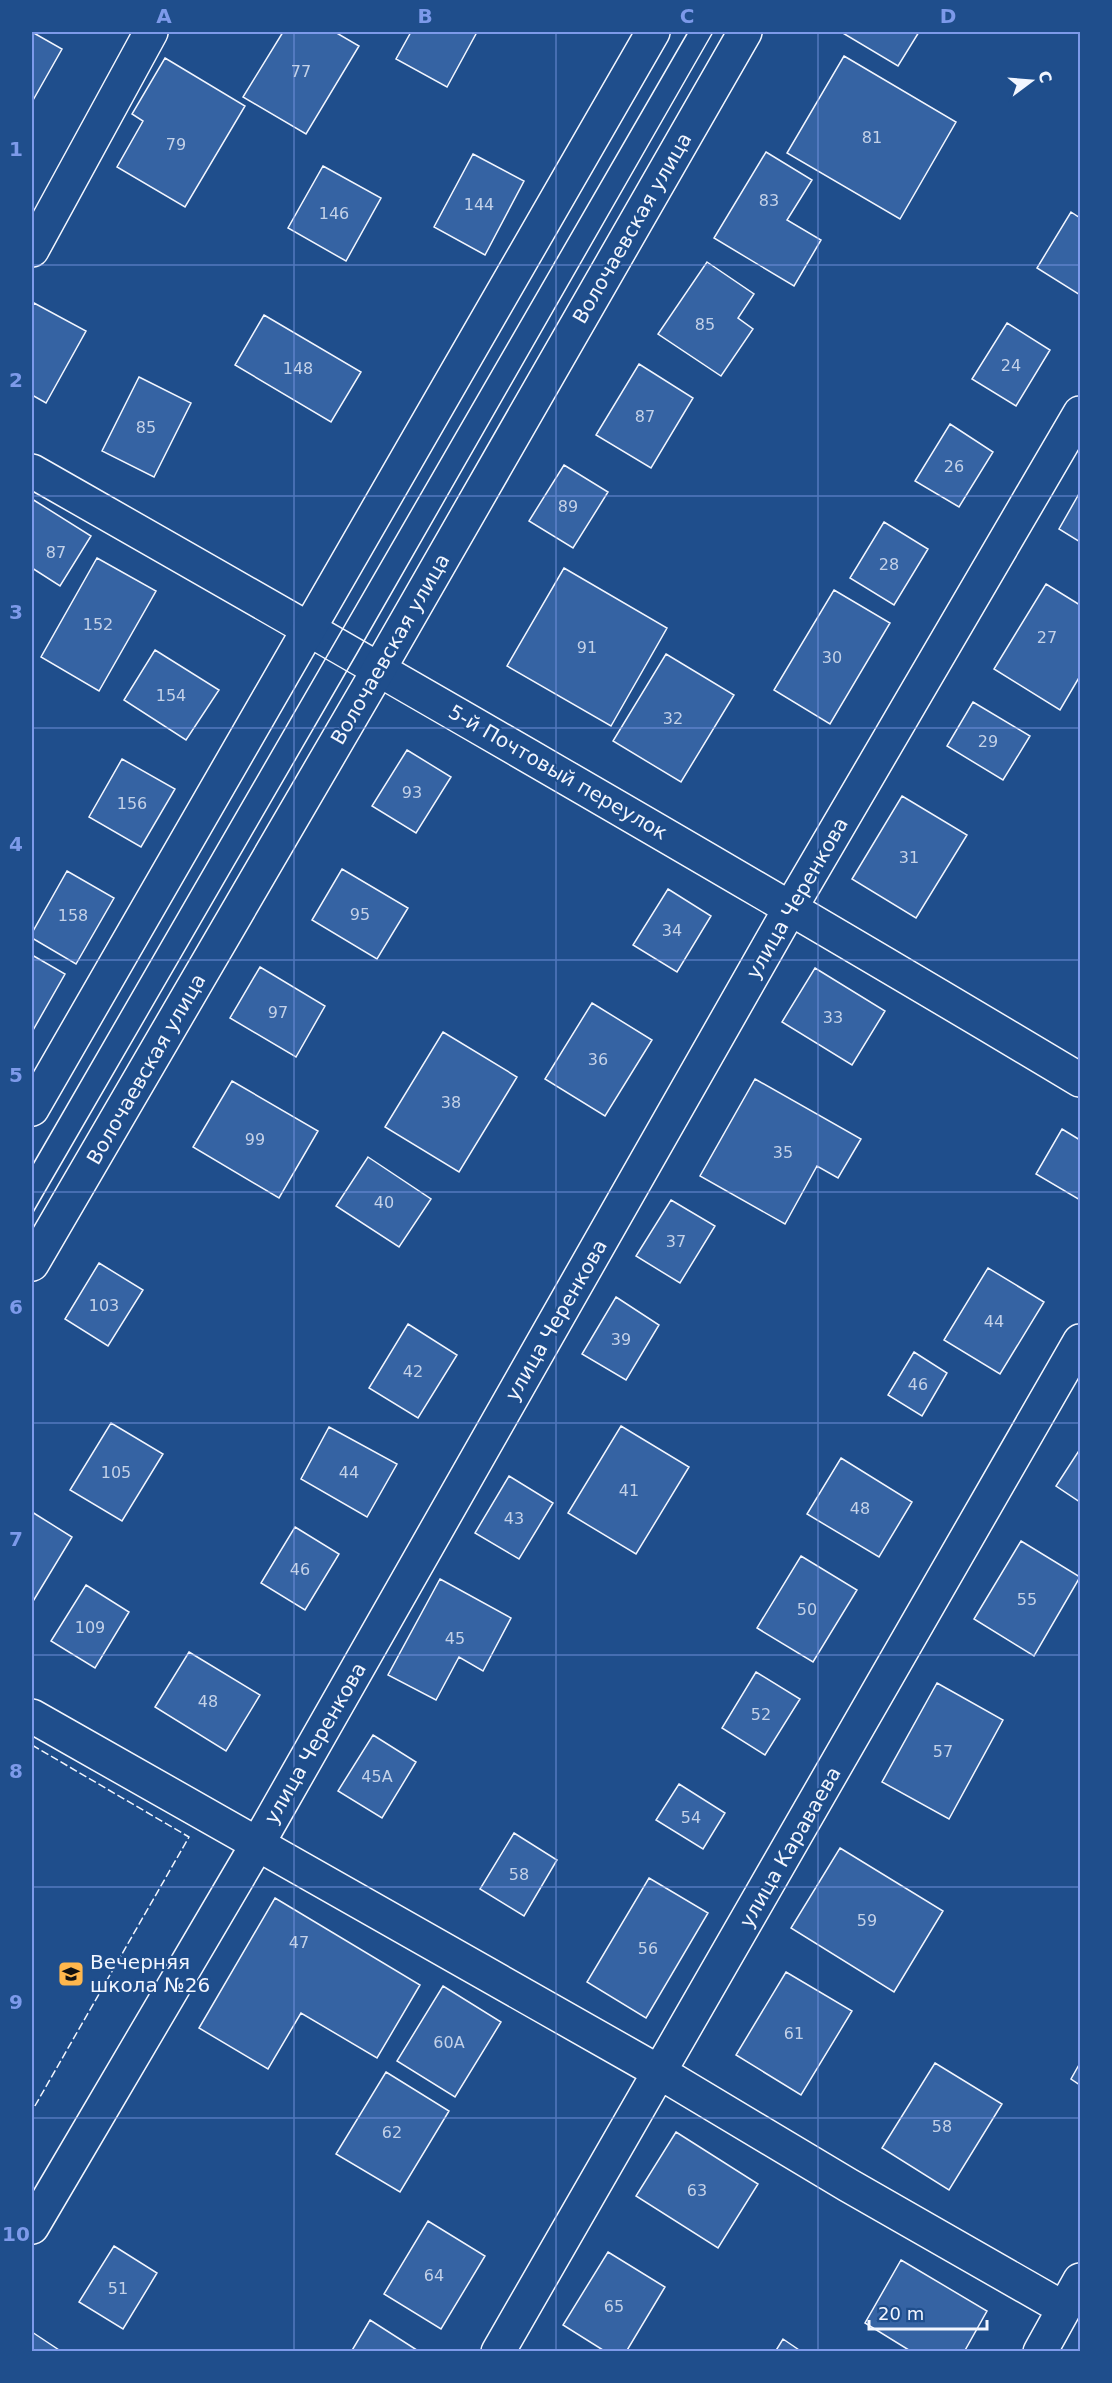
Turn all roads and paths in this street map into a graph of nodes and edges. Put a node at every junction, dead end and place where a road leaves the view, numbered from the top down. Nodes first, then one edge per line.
1 (151, 32) edge
2 (653, 32) edge
3 (745, 32) edge
4 (32, 250) edge
5 (1080, 413) edge
6 (32, 471) edge
7 (309, 629) junction
8 (380, 669) junction
9 (791, 907) junction
10 (1080, 1080) edge
11 (32, 1109) edge
12 (32, 1264) edge
13 (1080, 1341) edge
14 (32, 1716) edge
15 (257, 1845) junction
16 (660, 2073) junction
17 (32, 2227) edge
18 (1080, 2280) edge
19 (1063, 2308) junction
20 (498, 2352) edge
21 (1040, 2352) edge

1 - 4 street
2 - 7 street
3 - 8 street, Волочаевская улица
5 - 9 street, улица Черенкова
6 - 7 street, 5-й Почтовый переулок
7 - 8 street, 5-й Почтовый переулок
7 - 11 street
8 - 9 street, 5-й Почтовый переулок
8 - 12 street, Волочаевская улица
9 - 10 street, 5-й Почтовый переулок
9 - 15 street, улица Черенкова
13 - 16 street, улица Караваева
14 - 15 street
15 - 16 street
15 - 17 street, улица Черенкова
16 - 19 street
16 - 20 street, улица Караваева
18 - 19 street
19 - 21 street

